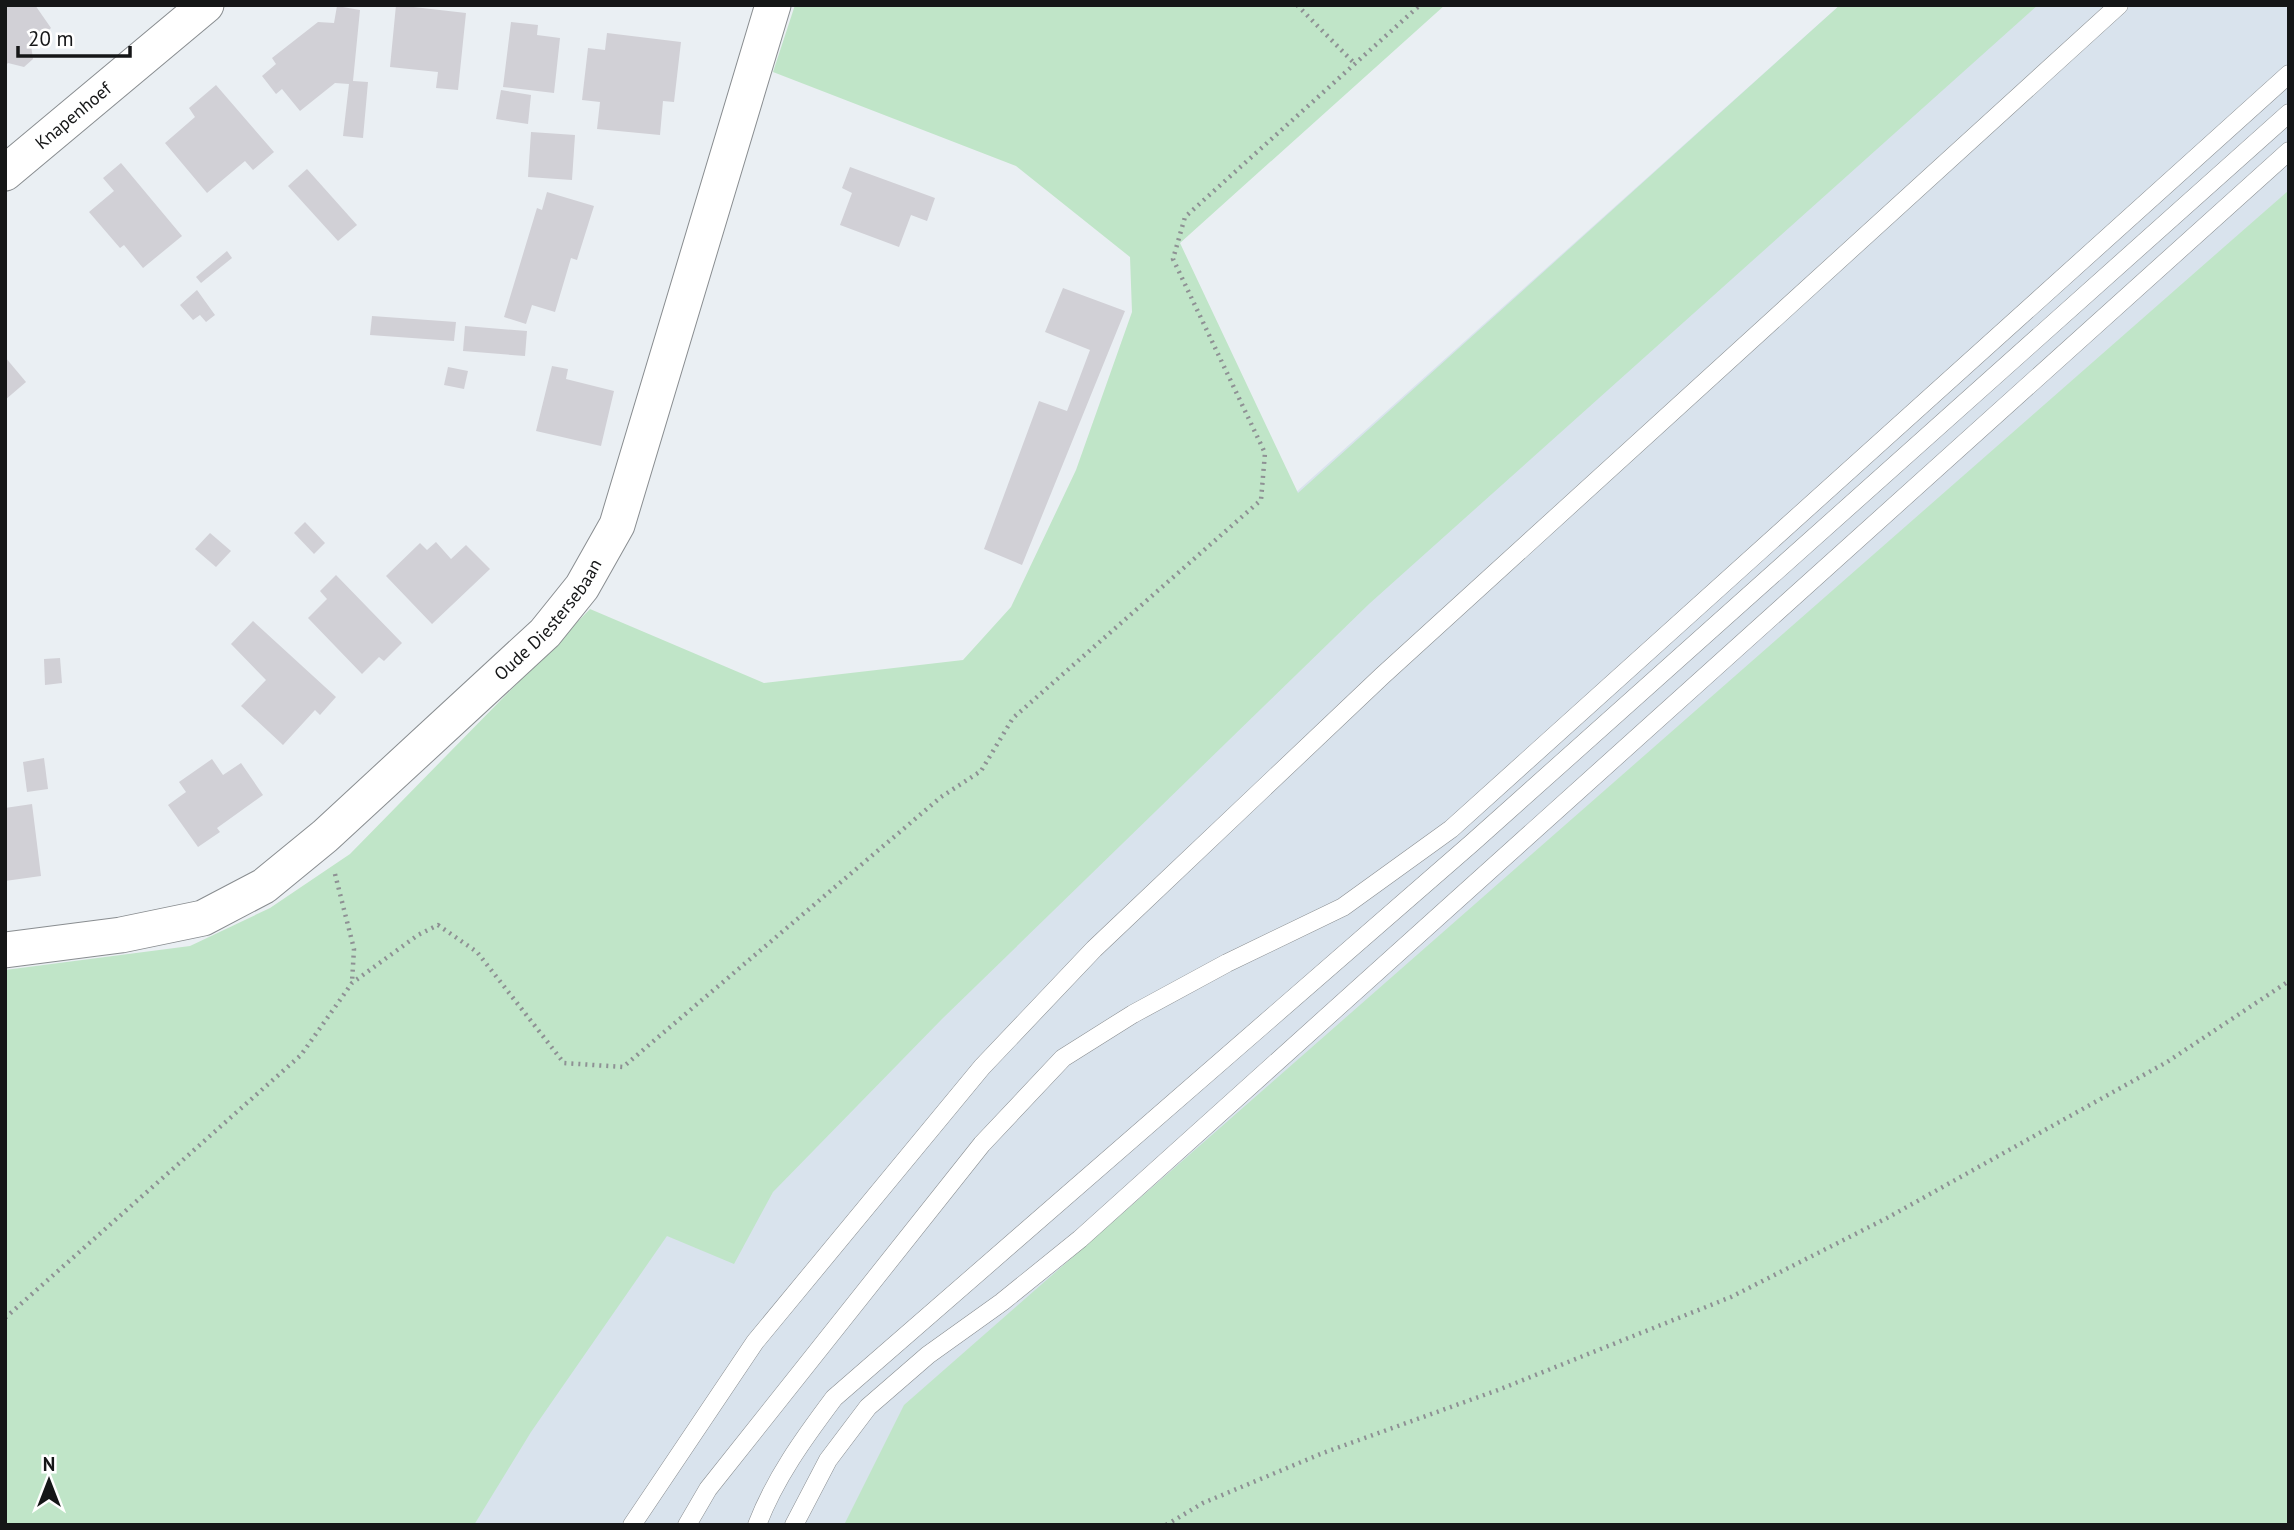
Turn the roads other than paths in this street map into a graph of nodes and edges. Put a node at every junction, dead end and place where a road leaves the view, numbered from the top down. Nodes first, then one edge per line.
1 (206, 5) edge
2 (773, 5) edge
3 (2119, 5) edge
4 (2289, 74) edge
5 (2289, 113) edge
6 (2289, 151) edge
7 (5, 173) edge
8 (5, 950) edge
9 (632, 1525) edge
10 (687, 1525) edge
11 (757, 1525) edge
12 (794, 1525) edge

1 - 7 street, Knapenhoef
2 - 8 street, Oude Diestersebaan
3 - 9 lane
4 - 10 lane
5 - 11 lane
6 - 12 lane

